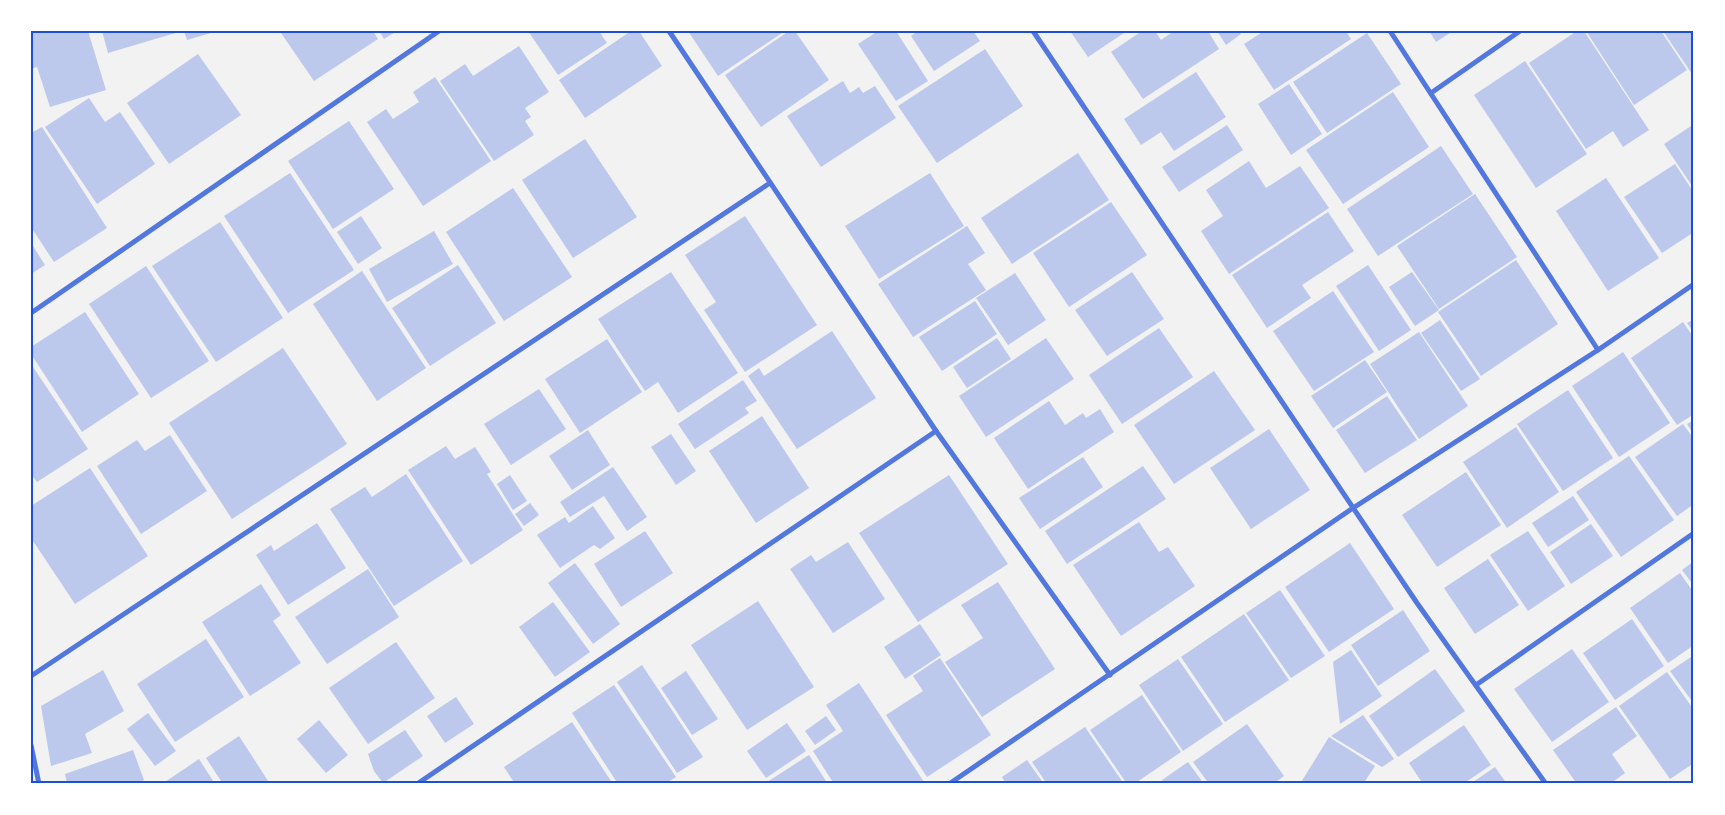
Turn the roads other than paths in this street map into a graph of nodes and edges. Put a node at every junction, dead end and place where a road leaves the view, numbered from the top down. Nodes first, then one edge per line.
1 (438, 31) edge
2 (669, 31) edge
3 (1033, 31) edge
4 (1390, 31) edge
5 (1520, 31) edge
6 (1431, 92) junction
7 (770, 183) junction
8 (1694, 284) edge
9 (31, 313) edge
10 (1598, 350) junction
11 (936, 431) junction
12 (1353, 508) junction
13 (1694, 533) edge
14 (1110, 674) junction
15 (31, 676) edge
16 (1476, 685) junction
17 (31, 745) edge
18 (39, 784) edge
19 (418, 784) edge
20 (949, 784) edge
21 (1546, 784) edge

1 - 9 street
2 - 7 street
3 - 12 street
4 - 6 street
5 - 6 street
6 - 10 street
7 - 11 street
7 - 15 street
8 - 10 street
10 - 12 street
11 - 14 street
11 - 19 street
12 - 14 street
12 - 16 street
13 - 16 street
14 - 20 street
16 - 21 street
17 - 18 street

